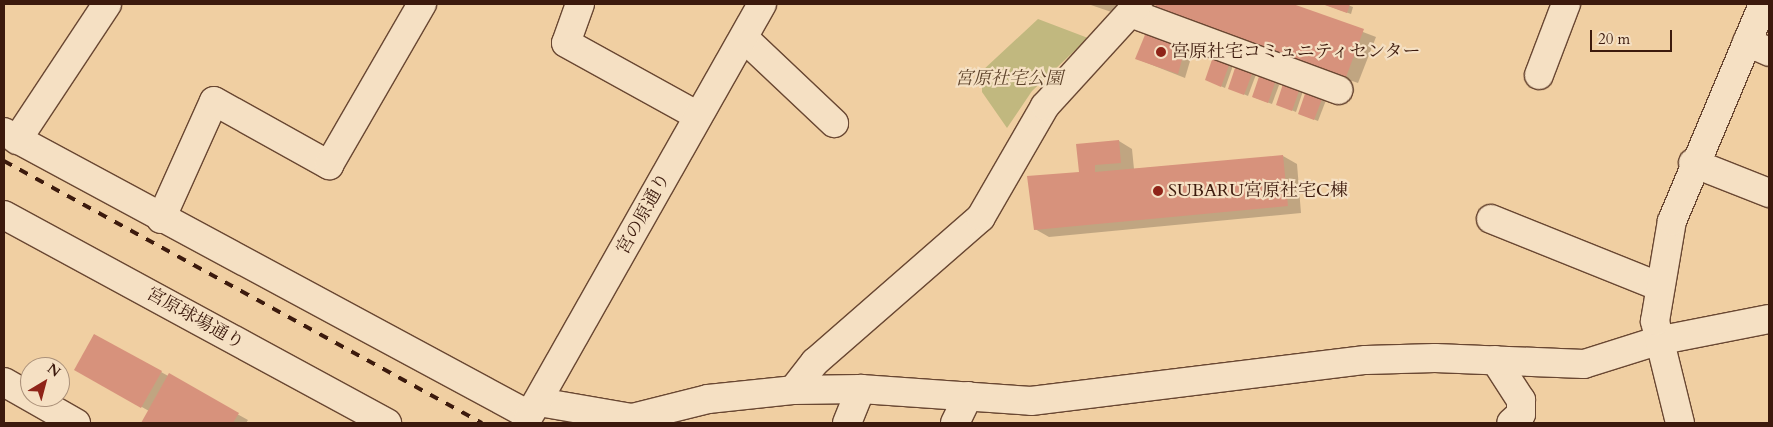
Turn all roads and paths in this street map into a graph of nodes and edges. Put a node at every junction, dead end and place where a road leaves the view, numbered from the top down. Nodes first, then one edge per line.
1 (107, 4) edge
2 (422, 4) edge
3 (580, 4) edge
4 (762, 4) edge
5 (1566, 4) edge
6 (1763, 4) edge
7 (1135, 9) edge
8 (744, 38) junction
9 (1758, 47) edge
10 (1539, 75) dead end
11 (1338, 90) dead end
12 (698, 116) junction
13 (834, 123) dead end
14 (10, 136) edge
15 (1693, 164) junction
16 (1769, 193) edge
17 (4, 214) edge
18 (160, 219) junction
19 (1491, 219) dead end
20 (1660, 287) junction
21 (1769, 320) edge
22 (1657, 341) junction
23 (1495, 360) junction
24 (4, 382) edge
25 (861, 389) junction
26 (793, 390) junction
27 (968, 396) junction
28 (531, 413) edge
29 (76, 423) edge
30 (387, 423) edge
31 (847, 423) edge
32 (955, 423) edge
33 (1511, 423) edge
34 (1680, 423) edge

1 - 14 street
2 - 18 street
3 - 12 street
4 - 8 street, 宮の原通り
5 - 10 street
6 - 9 street
7 - 11 street
7 - 26 street
8 - 12 street, 宮の原通り
8 - 13 street
9 - 15 street
12 - 28 street, 宮の原通り
14 - 18 street
15 - 16 street
15 - 20 street
17 - 30 street, 宮原球場通り
18 - 28 street
19 - 20 street
20 - 22 street
21 - 22 street
22 - 23 street
22 - 34 street
23 - 27 street
23 - 33 street
24 - 29 street
25 - 26 street
25 - 27 street
25 - 31 street
26 - 28 street
27 - 32 street

